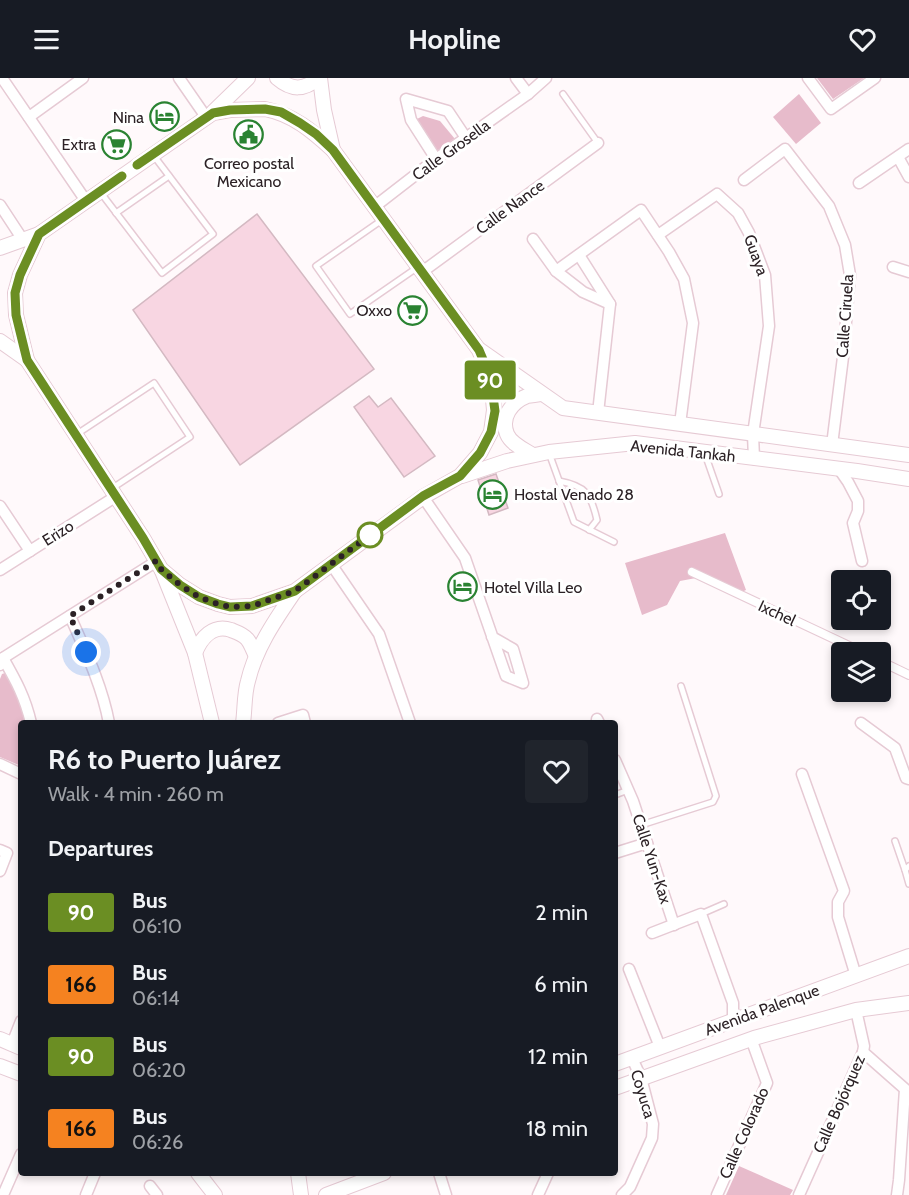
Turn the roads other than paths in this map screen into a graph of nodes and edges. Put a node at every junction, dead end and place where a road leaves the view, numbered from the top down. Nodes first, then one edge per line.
1 (2, 78) edge
2 (82, 78) edge
3 (179, 78) edge
4 (248, 78) edge
5 (278, 78) edge
6 (319, 78) edge
7 (516, 78) edge
8 (546, 78) edge
9 (808, 78) edge
10 (875, 78) edge
11 (528, 94) junction
12 (564, 94) dead end
13 (209, 115) junction
14 (29, 117) junction
15 (466, 138) junction
16 (598, 142) joint
17 (909, 149) edge
18 (333, 150) junction
19 (153, 154) junction
20 (898, 157) junction
21 (436, 159) junction
22 (169, 176) junction
23 (909, 177) edge
24 (744, 180) dead end
25 (859, 183) dead end
26 (100, 191) junction
27 (86, 201) junction
28 (0, 204) edge
29 (374, 207) junction
30 (116, 213) junction
31 (383, 219) junction
32 (39, 234) junction
33 (658, 235) junction
34 (533, 239) dead end
35 (23, 240) junction
36 (0, 248) edge
37 (579, 255) junction
38 (893, 267) dead end
39 (420, 269) junction
40 (556, 271) junction
41 (909, 272) edge
42 (610, 304) junction
43 (0, 341) edge
44 (479, 350) junction
45 (27, 360) junction
46 (542, 394) junction
47 (598, 413) junction
48 (680, 424) junction
49 (753, 434) junction
50 (76, 435) junction
51 (832, 445) junction
52 (549, 452) junction
53 (704, 452) junction
54 (909, 453) edge
55 (533, 455) junction
56 (754, 459) junction
57 (839, 469) junction
58 (460, 476) junction
59 (909, 479) edge
60 (559, 481) junction
61 (113, 493) junction
62 (719, 494) dead end
63 (423, 496) junction
64 (0, 506) edge
65 (589, 530) junction
66 (614, 542) dead end
67 (30, 551) junction
68 (862, 561) dead end
69 (331, 564) junction
70 (159, 565) junction
71 (0, 570) edge
72 (692, 572) dead end
73 (295, 591) junction
74 (70, 616) junction
75 (492, 637) dead end
76 (841, 642) edge
77 (195, 653) junction
78 (256, 656) junction
79 (2, 661) edge
80 (891, 666) edge
81 (909, 675) edge
82 (681, 686) dead end
83 (30, 720) edge
84 (108, 720) edge
85 (211, 720) edge
86 (243, 720) edge
87 (287, 720) edge
88 (304, 720) edge
89 (409, 720) edge
90 (861, 723) dead end
91 (0, 764) edge
92 (618, 767) edge
93 (18, 773) edge
94 (802, 774) dead end
95 (909, 779) edge
96 (628, 790) junction
97 (618, 794) edge
98 (641, 825) junction
99 (894, 841) dead end
100 (647, 843) junction
101 (4, 852) edge
102 (618, 852) edge
103 (907, 868) edge
104 (0, 871) edge
105 (909, 884) edge
106 (724, 904) dead end
107 (701, 914) junction
108 (674, 925) junction
109 (652, 933) dead end
110 (909, 956) edge
111 (629, 969) dead end
112 (856, 976) junction
113 (909, 1004) edge
114 (856, 1011) junction
115 (734, 1021) junction
116 (18, 1028) edge
117 (754, 1038) junction
118 (11, 1044) edge
119 (660, 1047) junction
120 (863, 1052) junction
121 (632, 1058) junction
122 (618, 1063) edge
123 (0, 1066) edge
124 (18, 1073) edge
125 (641, 1078) junction
126 (618, 1087) edge
127 (18, 1161) edge
128 (94, 1176) edge
129 (200, 1176) edge
130 (298, 1176) edge
131 (376, 1176) edge
132 (440, 1176) edge
133 (547, 1176) edge
134 (899, 1179) junction
135 (150, 1186) dead end
136 (212, 1193) edge
137 (90, 1194) edge
138 (3, 1195) edge
139 (157, 1195) edge
140 (301, 1195) edge
141 (326, 1195) edge
142 (446, 1195) edge
143 (538, 1195) edge
144 (622, 1195) edge
145 (717, 1195) edge
146 (799, 1195) edge
147 (892, 1195) edge
148 (897, 1195) edge

1 - 14 street
2 - 14 street
3 - 13 street
4 - 13 street
5 - 6 street
6 - 18 street
7 - 11 street
8 - 11 street, Calle Grosella
9 - 10 street
11 - 15 street, Calle Grosella
12 - 16 lane
13 - 18 street
13 - 19 street
14 - 27 street
15 - 21 street, Calle Grosella
15 - 21 street
16 - 39 street, Calle Nance
17 - 20 street
18 - 29 street
19 - 22 lane
19 - 26 street
20 - 23 street
20 - 25 street
21 - 29 street, Calle Grosella
22 - 30 lane
22 - 30 lane
24 - 51 street, Calle Ciruela
26 - 27 street
26 - 30 lane
27 - 32 street
28 - 35 street
29 - 31 street
31 - 39 street
31 - 39 lane
32 - 35 street
32 - 45 street
33 - 37 street
33 - 48 street
33 - 49 street, Guaya
34 - 40 street
35 - 36 street
37 - 40 street
37 - 42 street
38 - 41 street
39 - 44 street
40 - 42 street
42 - 47 street
43 - 45 street
44 - 46 street, Avenida Tankah
44 - 58 street
45 - 50 street
46 - 47 street, Avenida Tankah
46 - 55 street
47 - 48 street, Avenida Tankah
48 - 49 street, Avenida Tankah
49 - 51 street, Avenida Tankah
49 - 56 street
50 - 61 street
50 - 61 lane
51 - 54 street, Avenida Tankah
52 - 53 street, Avenida Tankah
52 - 55 street, Avenida Tankah
52 - 60 lane
53 - 56 street, Avenida Tankah
53 - 62 lane
55 - 58 street, Avenida Tankah
56 - 57 street, Avenida Tankah
57 - 59 street, Avenida Tankah
57 - 68 street
58 - 63 street
60 - 65 lane
60 - 65 lane
61 - 67 street, Erizo
61 - 70 street
63 - 69 street
63 - 75 street
64 - 67 street
65 - 66 lane
67 - 71 street, Erizo
69 - 73 street
69 - 89 street
70 - 73 street
70 - 74 street
70 - 77 street
72 - 76 street, Ixchel
73 - 78 street
74 - 79 street
74 - 84 street
77 - 78 street
77 - 85 street
78 - 86 street
79 - 83 street
80 - 81 street
82 - 98 lane
87 - 88 street
90 - 95 street
91 - 93 street
92 - 96 street, Calle Yun-Kax
94 - 112 street
96 - 97 lane
96 - 98 street, Calle Yun-Kax
98 - 100 street, Calle Yun-Kax
99 - 103 lane
100 - 102 street
100 - 108 street, Calle Yun-Kax
101 - 104 street
103 - 105 lane
106 - 107 lane
107 - 108 street
107 - 115 street
108 - 109 street
110 - 112 street, Avenida Palenque
111 - 119 street
112 - 115 street, Avenida Palenque
113 - 114 street, Avenida Palenque
114 - 117 street, Avenida Palenque
114 - 120 street, Calle Bojórquez
115 - 119 street, Avenida Palenque
116 - 118 street
117 - 125 street, Avenida Palenque
117 - 145 street, Calle Colorado
119 - 121 street, Avenida Palenque
120 - 134 street
120 - 146 street, Calle Bojórquez
121 - 122 street, Avenida Palenque
121 - 125 street, Coyuca
123 - 124 street
125 - 126 street, Avenida Palenque
125 - 144 street, Coyuca
127 - 138 street
128 - 137 street
129 - 136 street
130 - 140 street
131 - 141 street
132 - 142 street
133 - 143 street
134 - 147 street
134 - 148 street
135 - 139 street

